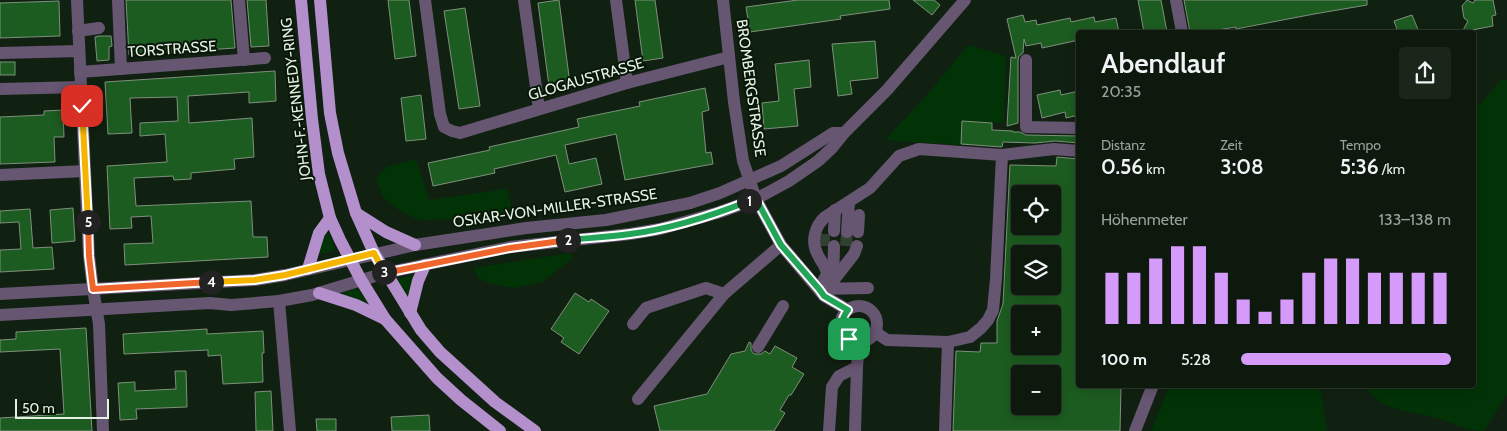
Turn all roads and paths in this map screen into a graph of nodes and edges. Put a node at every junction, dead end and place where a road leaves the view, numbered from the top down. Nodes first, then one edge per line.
1 (76, 0) edge
2 (118, 0) edge
3 (239, 0) edge
4 (301, 0) edge
5 (320, 0) edge
6 (425, 0) edge
7 (524, 0) edge
8 (616, 0) edge
9 (723, 0) edge
10 (965, 0) edge
11 (1176, 0) edge
12 (99, 28) dead end
13 (1182, 30) edge
14 (78, 31) junction
15 (79, 51) junction
16 (0, 53) edge
17 (729, 57) junction
18 (265, 58) dead end
19 (244, 60) junction
20 (1026, 60) dead end
21 (122, 69) junction
22 (80, 72) junction
23 (627, 84) junction
24 (81, 87) junction
25 (0, 89) edge
26 (539, 108) junction
27 (1076, 128) edge
28 (844, 133) junction
29 (1076, 150) edge
30 (1002, 155) junction
31 (85, 171) junction
32 (0, 175) edge
33 (749, 180) junction
34 (756, 199) junction
35 (849, 202) junction
36 (356, 213) junction
37 (830, 214) junction
38 (859, 215) dead end
39 (330, 218) junction
40 (841, 231) junction
41 (415, 245) junction
42 (781, 245) junction
43 (374, 253) junction
44 (350, 260) junction
45 (425, 265) junction
46 (308, 269) junction
47 (385, 273) junction
48 (361, 280) junction
49 (833, 285) junction
50 (868, 288) dead end
51 (93, 289) junction
52 (819, 289) junction
53 (319, 293) junction
54 (0, 294) edge
55 (724, 294) junction
56 (280, 301) junction
57 (783, 306) dead end
58 (96, 309) junction
59 (848, 310) junction
60 (410, 313) junction
61 (0, 315) edge
62 (385, 319) junction
63 (633, 324) dead end
64 (875, 332) junction
65 (859, 342) junction
66 (948, 342) junction
67 (758, 347) dead end
68 (857, 367) junction
69 (1152, 388) edge
70 (638, 399) dead end
71 (103, 431) edge
72 (290, 431) edge
73 (500, 431) edge
74 (535, 431) edge
75 (830, 431) edge
76 (855, 431) edge
77 (945, 431) edge
78 (1135, 431) edge

1 - 14 street
2 - 21 street
3 - 19 street
4 - 39 main road, JOHN-F.-KENNEDY-RING
5 - 36 main road
6 - 26 street, GLOGAUSTRASSE
7 - 26 street
8 - 23 street
9 - 17 street, BROMBERGSTRASSE
10 - 28 street, OSKAR-VON-MILLER-STRASSE
11 - 13 street
12 - 14 street
14 - 15 street
15 - 16 street
15 - 22 street
17 - 23 street, GLOGAUSTRASSE
17 - 33 street, BROMBERGSTRASSE
18 - 19 street, TORSTRASSE
19 - 21 street, TORSTRASSE
20 - 27 street
21 - 22 street, TORSTRASSE
22 - 24 street
23 - 26 street, GLOGAUSTRASSE
24 - 25 street
24 - 31 street
28 - 33 street, OSKAR-VON-MILLER-STRASSE
28 - 34 street, OSKAR-VON-MILLER-STRASSE
29 - 30 street
30 - 35 street
30 - 66 street
31 - 32 street
31 - 51 street
33 - 34 street, BROMBERGSTRASSE
33 - 41 street, OSKAR-VON-MILLER-STRASSE
34 - 42 street, BROMBERGSTRASSE
34 - 45 street, OSKAR-VON-MILLER-STRASSE
35 - 37 street
35 - 40 street
36 - 41 main road
36 - 43 main road
37 - 40 street
37 - 52 street
38 - 40 street
39 - 44 main road, JOHN-F.-KENNEDY-RING
39 - 46 main road
41 - 43 street, OSKAR-VON-MILLER-STRASSE
42 - 52 street, BROMBERGSTRASSE
42 - 55 street
43 - 44 street, OSKAR-VON-MILLER-STRASSE
43 - 47 main road
44 - 46 street, OSKAR-VON-MILLER-STRASSE
44 - 48 main road, JOHN-F.-KENNEDY-RING
45 - 47 street, OSKAR-VON-MILLER-STRASSE
45 - 60 main road
46 - 51 street, OSKAR-VON-MILLER-STRASSE
47 - 48 street, OSKAR-VON-MILLER-STRASSE
47 - 60 main road
48 - 53 street, OSKAR-VON-MILLER-STRASSE
48 - 62 main road, JOHN-F.-KENNEDY-RING
49 - 49 street
49 - 50 street
49 - 52 street
51 - 54 street, OSKAR-VON-MILLER-STRASSE
51 - 58 street
52 - 59 street, BROMBERGSTRASSE
53 - 56 street, OSKAR-VON-MILLER-STRASSE
53 - 62 main road
55 - 63 street
55 - 70 street
56 - 58 street, OSKAR-VON-MILLER-STRASSE
56 - 72 street
57 - 67 street
58 - 61 street, OSKAR-VON-MILLER-STRASSE
58 - 71 street
59 - 64 street
59 - 65 street
60 - 74 main road
62 - 73 main road, JOHN-F.-KENNEDY-RING
64 - 65 street
64 - 66 street
65 - 68 street
66 - 77 street
68 - 75 street
68 - 76 street
69 - 78 street

